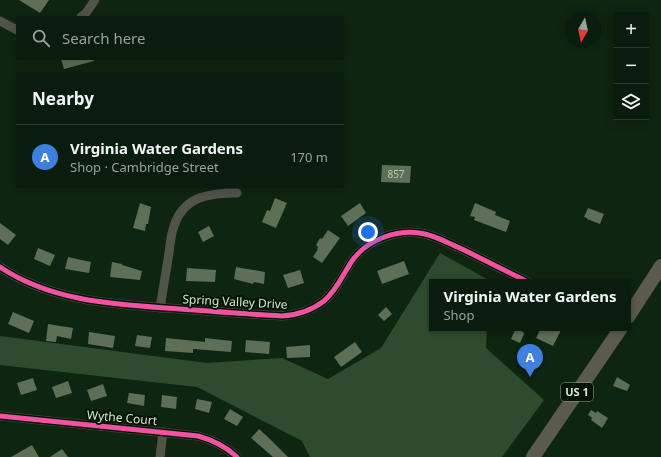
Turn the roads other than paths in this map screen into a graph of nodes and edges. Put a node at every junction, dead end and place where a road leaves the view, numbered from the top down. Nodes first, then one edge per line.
1 (95, 0) edge
2 (82, 16) edge
3 (0, 21) edge
4 (16, 29) edge
5 (237, 193) dead end
6 (661, 266) edge
7 (0, 267) edge
8 (522, 279) edge
9 (160, 308) junction
10 (631, 312) edge
11 (617, 331) edge
12 (0, 416) edge
13 (163, 432) junction
14 (160, 457) edge
15 (237, 457) edge
16 (533, 457) edge

1 - 2 street
3 - 4 street
5 - 9 street
6 - 10 main road
7 - 9 street, Spring Valley Drive
8 - 9 street, Spring Valley Drive
11 - 16 main road, US 1
12 - 13 street, Wythe Court
13 - 14 street
13 - 15 street, Wythe Court

